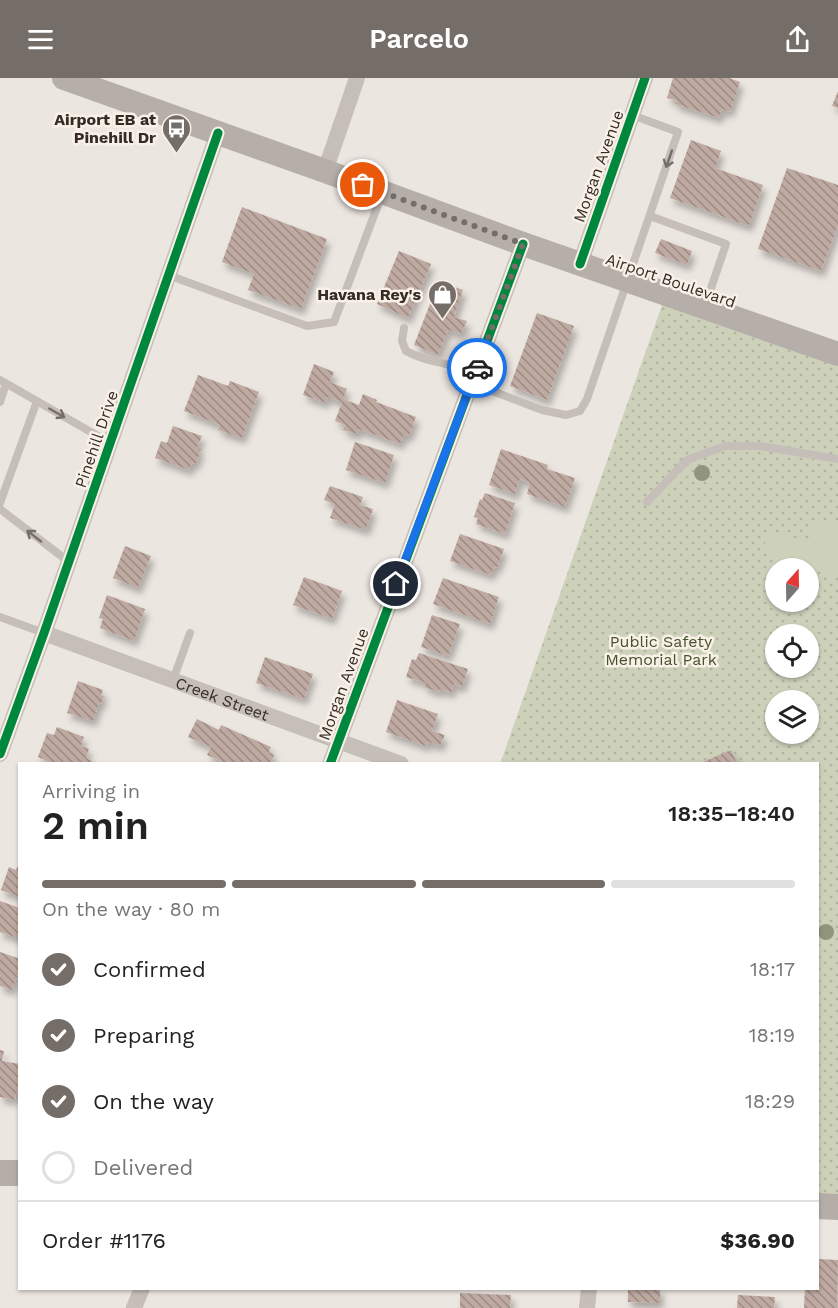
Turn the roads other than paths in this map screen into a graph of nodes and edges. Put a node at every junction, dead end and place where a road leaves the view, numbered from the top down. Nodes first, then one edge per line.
1 (64, 78) edge
2 (357, 78) edge
3 (645, 78) edge
4 (632, 115) junction
5 (218, 133) junction
6 (325, 171) junction
7 (382, 193) junction
8 (650, 216) junction
9 (523, 244) junction
10 (579, 264) junction
11 (168, 275) junction
12 (628, 280) junction
13 (705, 308) junction
14 (404, 328) dead end
15 (838, 354) edge
16 (473, 378) junction
17 (3, 382) edge
18 (37, 401) junction
19 (0, 402) edge
20 (110, 443) junction
21 (838, 459) edge
22 (647, 502) dead end
23 (0, 503) edge
24 (0, 509) edge
25 (69, 562) junction
26 (0, 617) edge
27 (44, 633) junction
28 (190, 633) dead end
29 (173, 680) junction
30 (338, 741) junction
31 (0, 754) edge
32 (331, 762) edge
33 (396, 762) edge
34 (0, 1173) edge
35 (18, 1173) edge
36 (819, 1206) edge
37 (838, 1207) edge
38 (141, 1290) edge
39 (589, 1290) edge
40 (134, 1308) edge
41 (587, 1308) edge

1 - 5 main road, Airport Boulevard
2 - 6 street
3 - 4 street, Morgan Avenue
4 -> 8 lane
4 - 10 street, Morgan Avenue
5 - 6 main road, Airport Boulevard
5 - 11 street, Pinehill Drive
6 - 7 main road, Airport Boulevard
7 - 9 main road, Airport Boulevard
7 - 11 lane
8 - 12 lane
8 - 13 lane
9 - 10 main road, Airport Boulevard
9 - 16 street, Morgan Avenue
10 - 12 main road, Airport Boulevard
11 - 20 street, Pinehill Drive
12 - 13 main road, Airport Boulevard
12 - 16 lane
13 - 15 main road, Airport Boulevard
14 - 16 lane
16 - 30 street, Morgan Avenue
17 - 18 lane
17 - 19 lane
18 -> 20 lane
18 - 23 lane
20 - 25 street, Pinehill Drive
21 - 22 lane
25 -> 24 lane
25 - 27 street, Pinehill Drive
26 - 27 lane
27 - 29 street, Creek Street
27 - 31 street, Pinehill Drive
28 - 29 lane
29 - 30 street, Creek Street
30 - 32 street, Morgan Avenue
30 - 33 street, Creek Street
34 - 35 main road
36 - 37 main road
38 - 40 street
39 - 41 street

